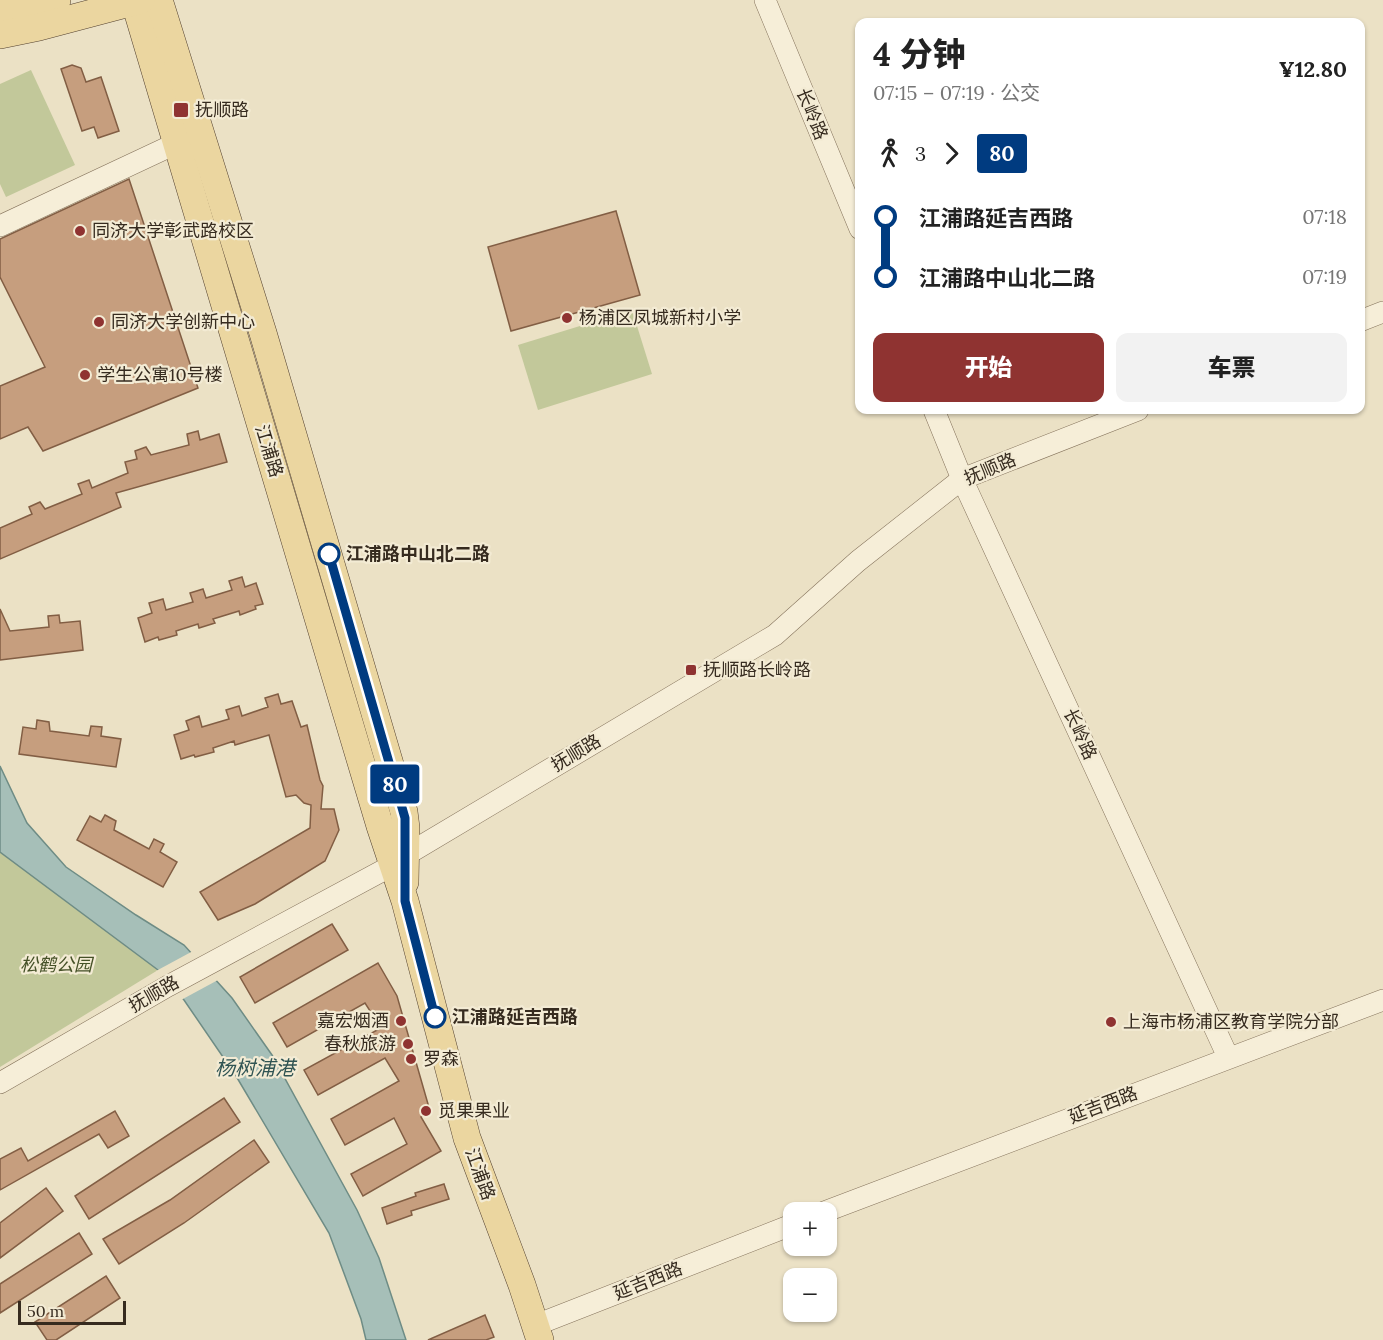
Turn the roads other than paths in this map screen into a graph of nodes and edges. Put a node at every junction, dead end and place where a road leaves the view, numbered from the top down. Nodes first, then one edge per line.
1 (57, 0) edge
2 (142, 0) edge
3 (765, 0) edge
4 (0, 13) edge
5 (0, 35) edge
6 (177, 143) dead end
7 (855, 217) edge
8 (0, 226) edge
9 (1383, 312) edge
10 (1365, 319) edge
11 (936, 414) edge
12 (1128, 414) edge
13 (962, 479) junction
14 (399, 860) junction
15 (1383, 1000) edge
16 (1228, 1057) junction
17 (0, 1083) edge
18 (837, 1207) edge
19 (783, 1229) edge
20 (538, 1333) edge

1 - 4 main road
2 - 5 main road
2 - 14 main road, 江浦路
3 - 7 street, 长岭路
6 - 8 street
9 - 10 street
11 - 13 street, 长岭路
12 - 13 street, 抚顺路
13 - 14 street, 抚顺路
13 - 16 street, 长岭路
14 - 17 street, 抚顺路
14 - 20 main road, 江浦路
15 - 16 street, 延吉西路
16 - 18 street, 延吉西路
19 - 20 street, 延吉西路

